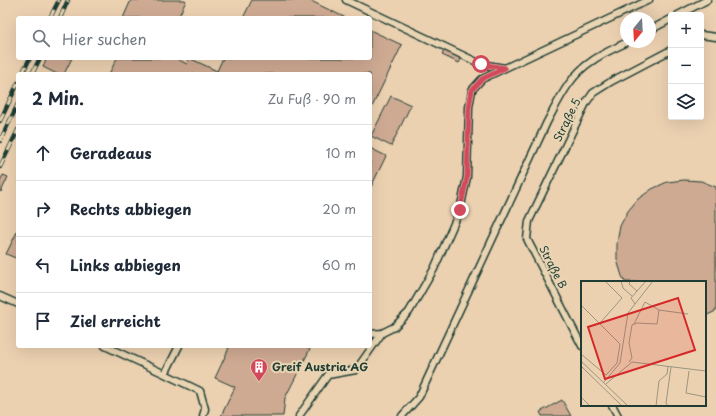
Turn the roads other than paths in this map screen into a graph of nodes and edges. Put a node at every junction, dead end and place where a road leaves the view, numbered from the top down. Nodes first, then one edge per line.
1 (346, 0) edge
2 (649, 0) edge
3 (707, 0) edge
4 (684, 12) edge
5 (668, 21) edge
6 (656, 27) edge
7 (704, 35) edge
8 (716, 37) edge
9 (620, 46) edge
10 (668, 52) edge
11 (505, 68) junction
12 (527, 239) joint
13 (0, 296) edge
14 (16, 303) edge
15 (382, 333) junction
16 (372, 334) edge
17 (581, 344) edge
18 (372, 347) edge
19 (109, 348) edge
20 (178, 348) edge
21 (371, 348) edge
22 (165, 374) junction
23 (613, 406) edge
24 (203, 416) edge
25 (299, 416) edge
26 (402, 416) edge
27 (618, 416) edge

1 - 11 lane
2 - 11 lane
3 - 4 lane
5 - 6 lane
7 - 8 lane
9 - 26 lane
10 - 12 lane, Straße 5
11 - 15 lane
12 - 17 lane, Straße B
13 - 14 lane
15 - 16 lane
15 - 18 lane
19 - 22 lane
20 - 22 lane
21 - 25 lane
22 - 24 lane
23 - 27 lane

